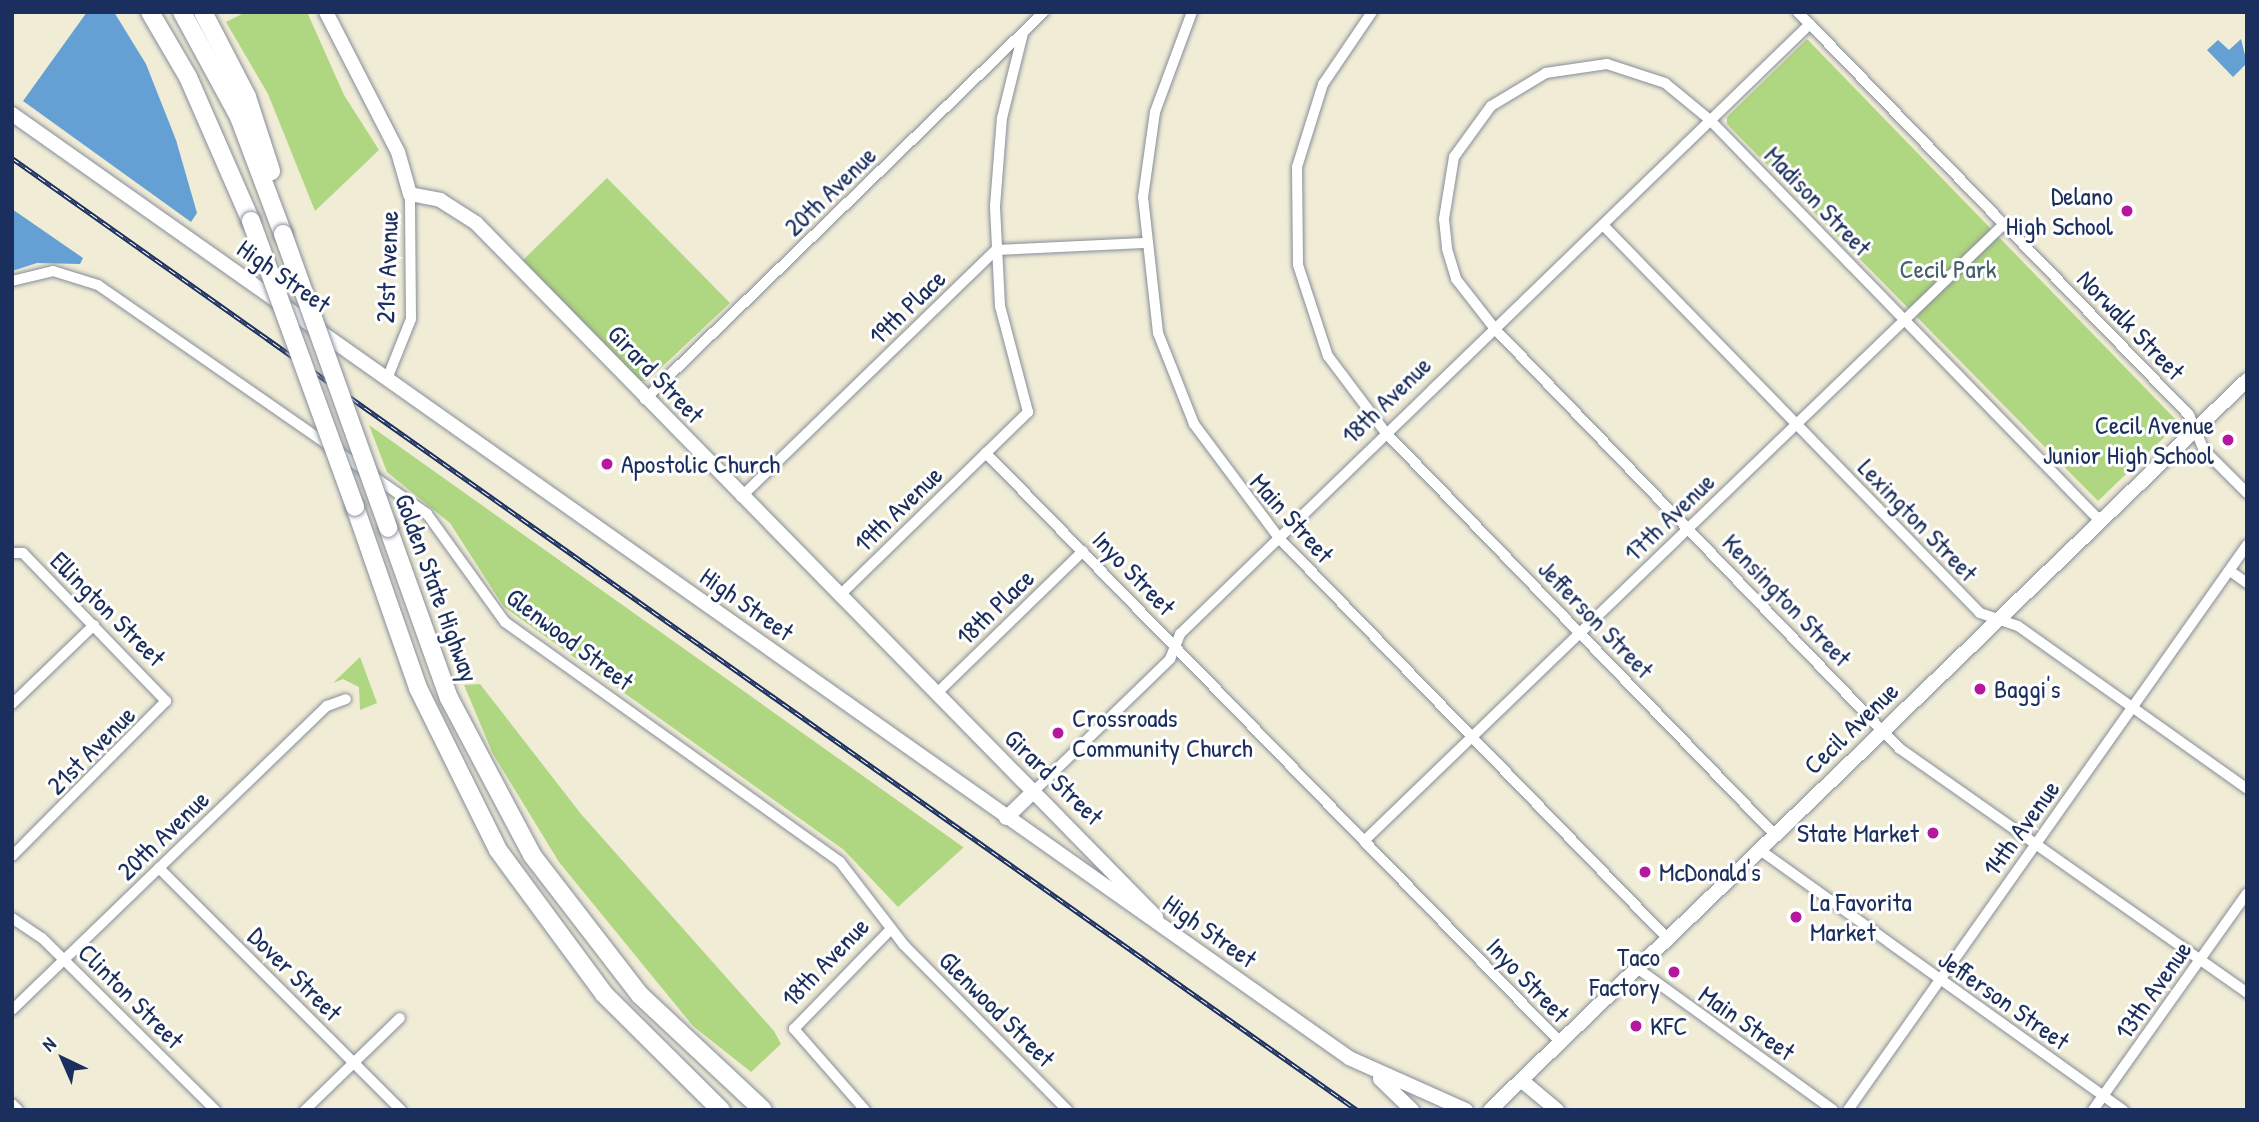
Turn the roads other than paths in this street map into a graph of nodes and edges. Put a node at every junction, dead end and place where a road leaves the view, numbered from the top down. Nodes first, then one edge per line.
1 (150, 12) edge
2 (182, 12) edge
3 (203, 12) edge
4 (326, 12) edge
5 (1044, 12) edge
6 (1192, 12) edge
7 (1372, 12) edge
8 (1798, 12) edge
9 (1810, 24) junction
10 (1023, 33) junction
11 (12, 114) edge
12 (1710, 120) junction
13 (410, 194) junction
14 (2004, 224) junction
15 (1603, 225) junction
16 (282, 232) junction
17 (1144, 243) junction
18 (996, 250) junction
19 (12, 281) edge
20 (1904, 320) junction
21 (1495, 329) junction
22 (387, 379) junction
23 (2247, 380) edge
24 (645, 399) junction
25 (1796, 424) junction
26 (2196, 430) junction
27 (1386, 433) junction
28 (986, 453) junction
29 (2247, 493) edge
30 (741, 497) junction
31 (2101, 522) junction
32 (1688, 528) junction
33 (1279, 538) junction
34 (2247, 545) edge
35 (1083, 551) junction
36 (14, 552) edge
37 (2230, 571) junction
38 (2247, 583) edge
39 (839, 596) junction
40 (1999, 620) junction
41 (94, 625) junction
42 (1579, 632) junction
43 (1176, 647) junction
44 (936, 694) junction
45 (346, 699) dead end
46 (166, 701) joint
47 (12, 704) edge
48 (2133, 708) junction
49 (1883, 731) junction
50 (1474, 735) junction
51 (2247, 789) edge
52 (1034, 791) junction
53 (1006, 818) junction
54 (1776, 835) junction
55 (1364, 841) junction
56 (2035, 844) junction
57 (1760, 850) junction
58 (12, 856) edge
59 (159, 868) junction
60 (2247, 893) edge
61 (12, 918) edge
62 (891, 929) junction
63 (1171, 934) junction
64 (1668, 939) junction
65 (64, 959) junction
66 (2200, 960) junction
67 (1637, 968) junction
68 (1939, 980) junction
69 (2247, 993) edge
70 (12, 1010) edge
71 (400, 1018) dead end
72 (1560, 1042) junction
73 (354, 1063) junction
74 (673, 1066) junction
75 (1375, 1072) junction
76 (1521, 1080) junction
77 (2103, 1096) junction
78 (12, 1104) edge
79 (18, 1110) edge
80 (215, 1110) edge
81 (305, 1110) edge
82 (401, 1110) edge
83 (711, 1110) edge
84 (721, 1110) edge
85 (763, 1110) edge
86 (864, 1110) edge
87 (1067, 1110) edge
88 (1412, 1110) edge
89 (1466, 1110) edge
90 (1490, 1110) edge
91 (1557, 1110) edge
92 (1833, 1110) edge
93 (1848, 1110) edge
94 (2093, 1110) edge
95 (2123, 1110) edge

1 - 74 highway, Golden State Highway, bridge
2 - 16 highway, Golden State Highway
3 - 16 highway
4 - 13 main road
5 - 10 street, 20th Avenue
6 - 17 street, Main Street
7 - 27 street, Jefferson Street
8 - 9 street, Norwalk Street
9 - 12 street, 18th Avenue
9 - 14 street, Norwalk Street
10 - 18 street
10 - 24 street, 20th Avenue
11 - 22 main road, High Street
12 - 15 street, 18th Avenue
12 - 20 street, Madison Street
12 - 21 street, Madison Street
13 - 22 street, 21st Avenue
13 - 24 main road, Girard Street
14 - 20 street, 17th Avenue
14 - 26 street, Norwalk Street
15 - 21 street, 18th Avenue
15 - 25 street, Lexington Street
16 - 85 highway, Golden State Highway, bridge
17 - 18 street
17 - 33 street, Main Street
18 - 28 street
18 - 30 street, 19th Place
19 - 62 street, Glenwood Street
20 - 25 street, 17th Avenue
20 - 31 street, Madison Street
21 - 27 street, 18th Avenue
21 - 32 street, Kensington Street
22 - 53 main road, High Street
23 - 26 main road, Cecil Avenue
24 - 30 main road, Girard Street
25 - 32 street, 17th Avenue
25 - 40 street, Lexington Street
26 - 29 street, Norwalk Street
26 - 31 main road, Cecil Avenue
27 - 33 street, 18th Avenue
27 - 42 street, Jefferson Street
28 - 35 street, Inyo Street
28 - 39 street, 19th Avenue
30 - 39 main road, Girard Street
31 - 40 main road, Cecil Avenue
32 - 42 street, 17th Avenue
32 - 49 street, Kensington Street
33 - 43 street, 18th Avenue
33 - 50 street, Main Street
34 - 37 street
35 - 43 street, Inyo Street
35 - 44 street, 18th Place
36 - 41 street, Ellington Street
37 - 38 street
37 - 48 street, 14th Avenue
39 - 44 main road, Girard Street
40 - 48 street, Lexington Street
40 - 49 main road, Cecil Avenue
41 - 46 street, Ellington Street
41 - 47 street
42 - 50 street, 17th Avenue
42 - 54 street, Jefferson Street
43 - 52 street, 18th Avenue
43 - 55 street, Inyo Street
44 - 52 main road, Girard Street
45 - 59 street, 20th Avenue
46 - 58 street, 21st Avenue
48 - 51 street, Lexington Street
48 - 56 street, 14th Avenue
49 - 54 main road, Cecil Avenue
49 - 56 street, Kensington Street
50 - 55 street, 17th Avenue
50 - 64 street, Main Street
52 - 53 main road, 18th Avenue
52 - 63 main road, Girard Street
53 - 63 main road, High Street
54 - 57 main road, Cecil Avenue
55 - 72 street, Inyo Street
56 - 66 street, Kensington Street
56 - 68 street, 14th Avenue
57 - 64 main road, Cecil Avenue
57 - 68 street, Jefferson Street
59 - 65 street, 20th Avenue
59 - 73 street, Dover Street
60 - 66 street, 13th Avenue
61 - 65 street, Clinton Street
62 - 86 street, 18th Avenue
62 - 87 street, Glenwood Street
63 - 75 main road, High Street
64 - 67 main road, Cecil Avenue
65 - 70 street, 20th Avenue
65 - 80 street, Clinton Street
66 - 69 street, Kensington Street
66 - 77 street, 13th Avenue
67 - 72 main road, Cecil Avenue
67 - 92 street, Main Street
68 - 77 street, Jefferson Street
68 - 93 street, 14th Avenue
71 - 73 street
72 - 76 main road, Cecil Avenue
73 - 81 street
73 - 82 street, Dover Street
74 - 83 highway
74 - 84 highway, Golden State Highway
75 - 88 main road
75 - 89 main road, High Street
76 - 90 main road, Cecil Avenue
76 - 91 main road
77 - 94 street, 13th Avenue
77 - 95 street, Jefferson Street
78 - 79 street

